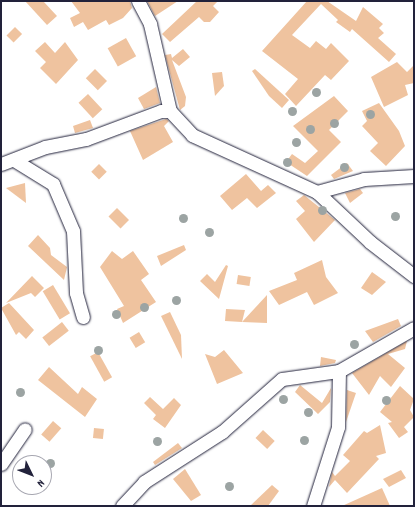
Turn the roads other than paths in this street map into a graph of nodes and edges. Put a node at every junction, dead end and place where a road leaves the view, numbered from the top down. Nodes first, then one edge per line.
1 (138, 1) edge
2 (170, 112) junction
3 (14, 160) junction
4 (1, 164) edge
5 (414, 176) edge
6 (317, 192) junction
7 (414, 276) edge
8 (83, 317) dead end
9 (414, 328) edge
10 (339, 372) junction
11 (25, 429) dead end
12 (1, 464) edge
13 (122, 506) edge
14 (313, 506) edge

1 - 2 street
2 - 3 street
2 - 6 street
3 - 4 street
3 - 8 street
5 - 6 street
6 - 7 street
9 - 10 street
10 - 13 street
10 - 14 street
11 - 12 street

